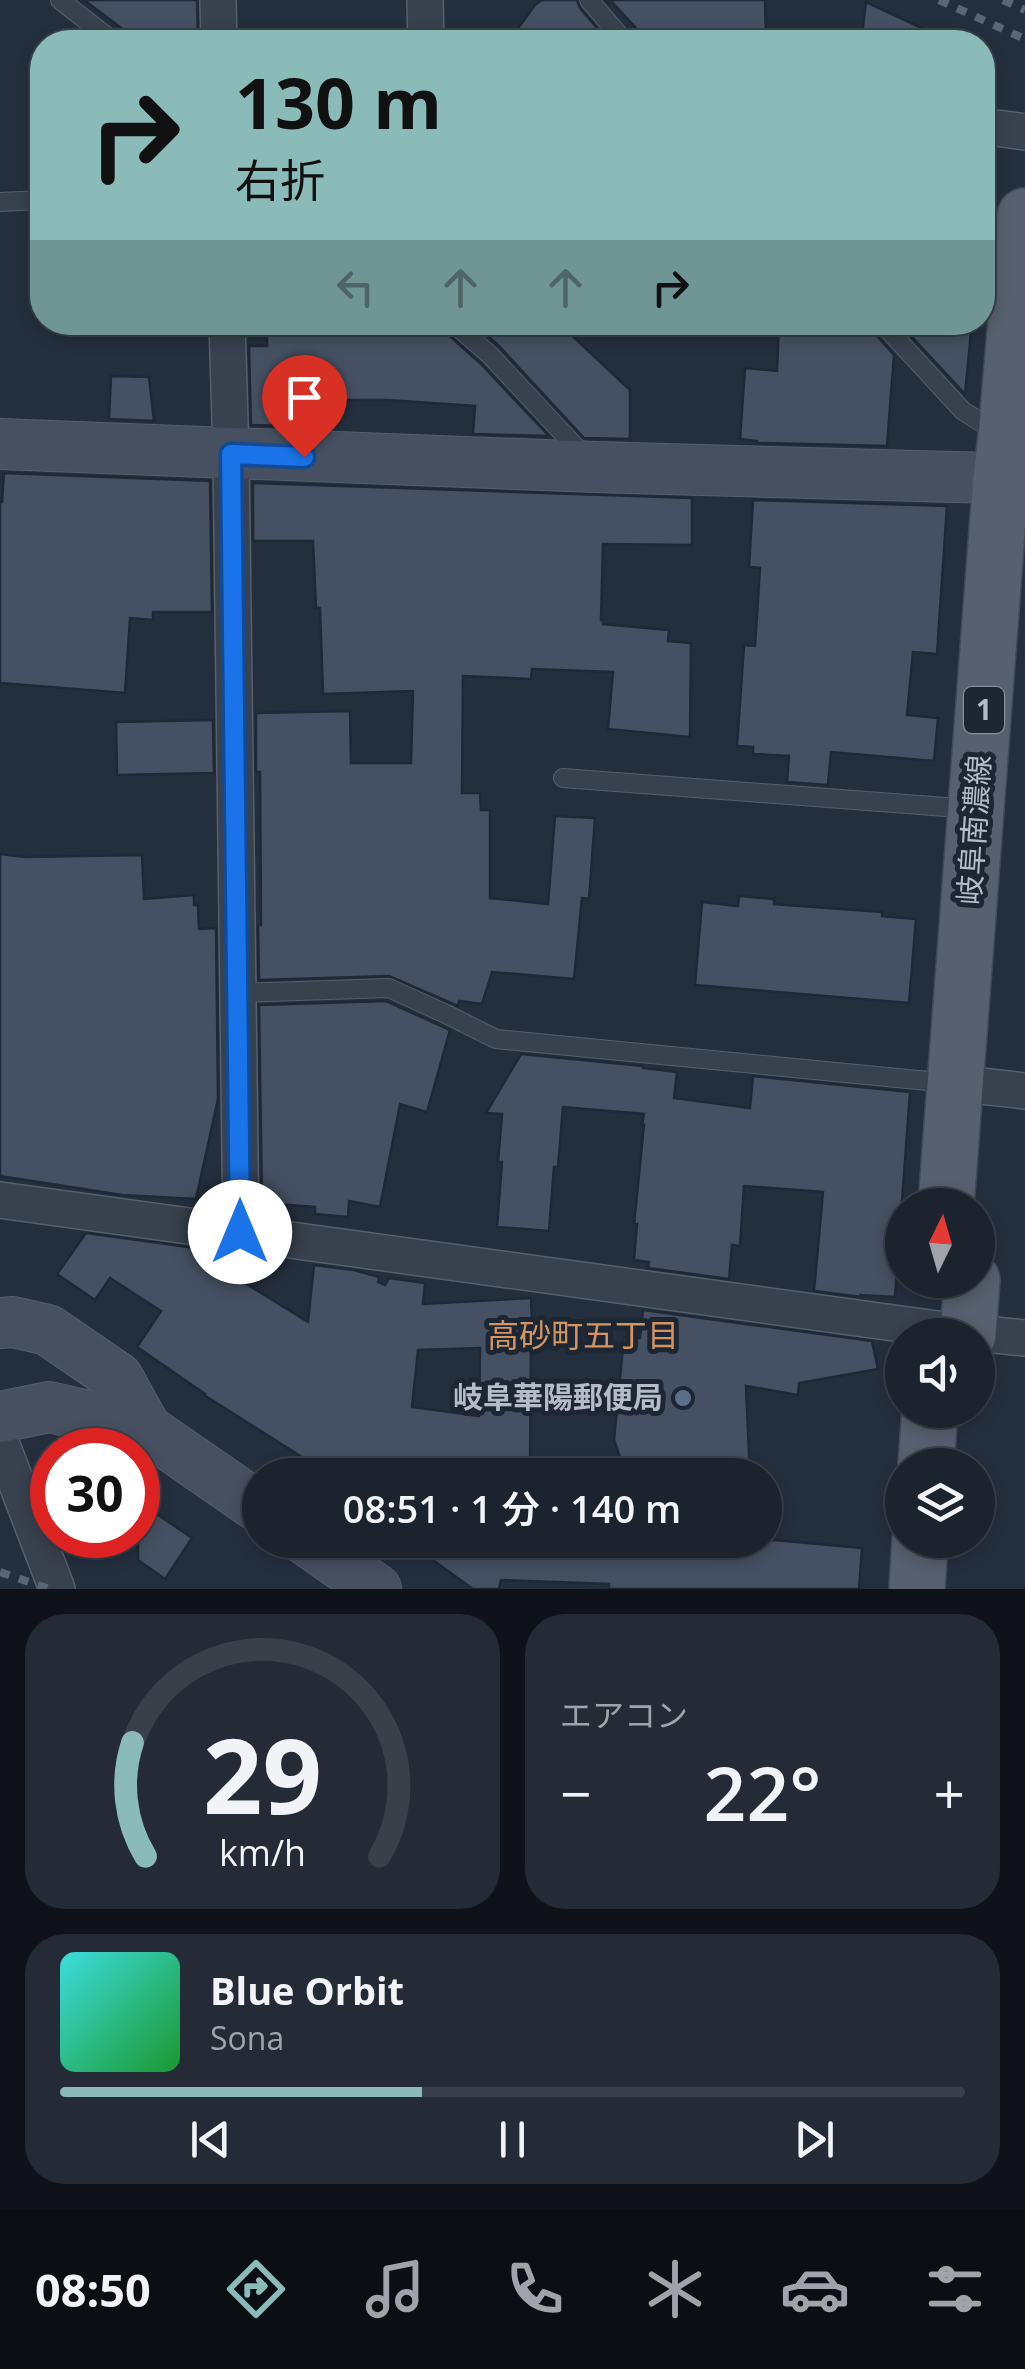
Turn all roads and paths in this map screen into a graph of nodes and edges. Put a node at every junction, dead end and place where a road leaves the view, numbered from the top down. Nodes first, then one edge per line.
1 (60, 0) edge
2 (218, 0) edge
3 (425, 0) edge
4 (590, 0) edge
5 (99, 30) edge
6 (219, 30) edge
7 (426, 30) edge
8 (616, 30) edge
9 (995, 128) edge
10 (1025, 132) edge
11 (30, 201) edge
12 (0, 202) edge
13 (1025, 216) edge
14 (227, 335) edge
15 (467, 335) edge
16 (893, 335) edge
17 (0, 444) edge
18 (231, 454) junction
19 (1011, 465) edge
20 (595, 468) junction
21 (1025, 602) edge
22 (563, 778) dead end
23 (977, 810) junction
24 (238, 993) junction
25 (989, 1087) edge
26 (952, 1188) edge
27 (980, 1188) edge
28 (0, 1200) edge
29 (240, 1232) junction
30 (954, 1315) edge
31 (0, 1323) edge
32 (1025, 1338) edge
33 (0, 1416) edge
34 (142, 1428) edge
35 (145, 1428) edge
36 (160, 1439) edge
37 (0, 1440) edge
38 (242, 1496) edge
39 (332, 1558) edge
40 (919, 1558) edge
41 (951, 1558) edge
42 (56, 1589) edge
43 (376, 1589) edge
44 (916, 1589) edge
45 (949, 1589) edge

1 - 5 lane
2 - 6 street
3 - 7 street
4 - 8 lane
9 - 10 street
11 - 12 lane
13 - 19 main road, 岐阜南濃線 / 1
14 - 18 street
15 - 20 lane
16 - 19 lane
17 - 18 street
18 - 20 street
18 - 24 street
19 - 20 street
19 - 23 main road, 岐阜南濃線 / 1
21 - 25 main road, 岐阜南濃線 / 1
22 - 23 lane
23 - 25 main road, 岐阜南濃線 / 1
24 - 25 lane
24 - 29 street
25 - 26 main road, 岐阜南濃線 / 1
25 - 27 main road, 岐阜南濃線 / 1
28 - 29 street
29 - 30 street
30 - 32 street
31 - 35 street
33 - 34 street
36 - 38 street
37 - 42 street
39 - 43 street
40 - 44 main road
41 - 45 main road

